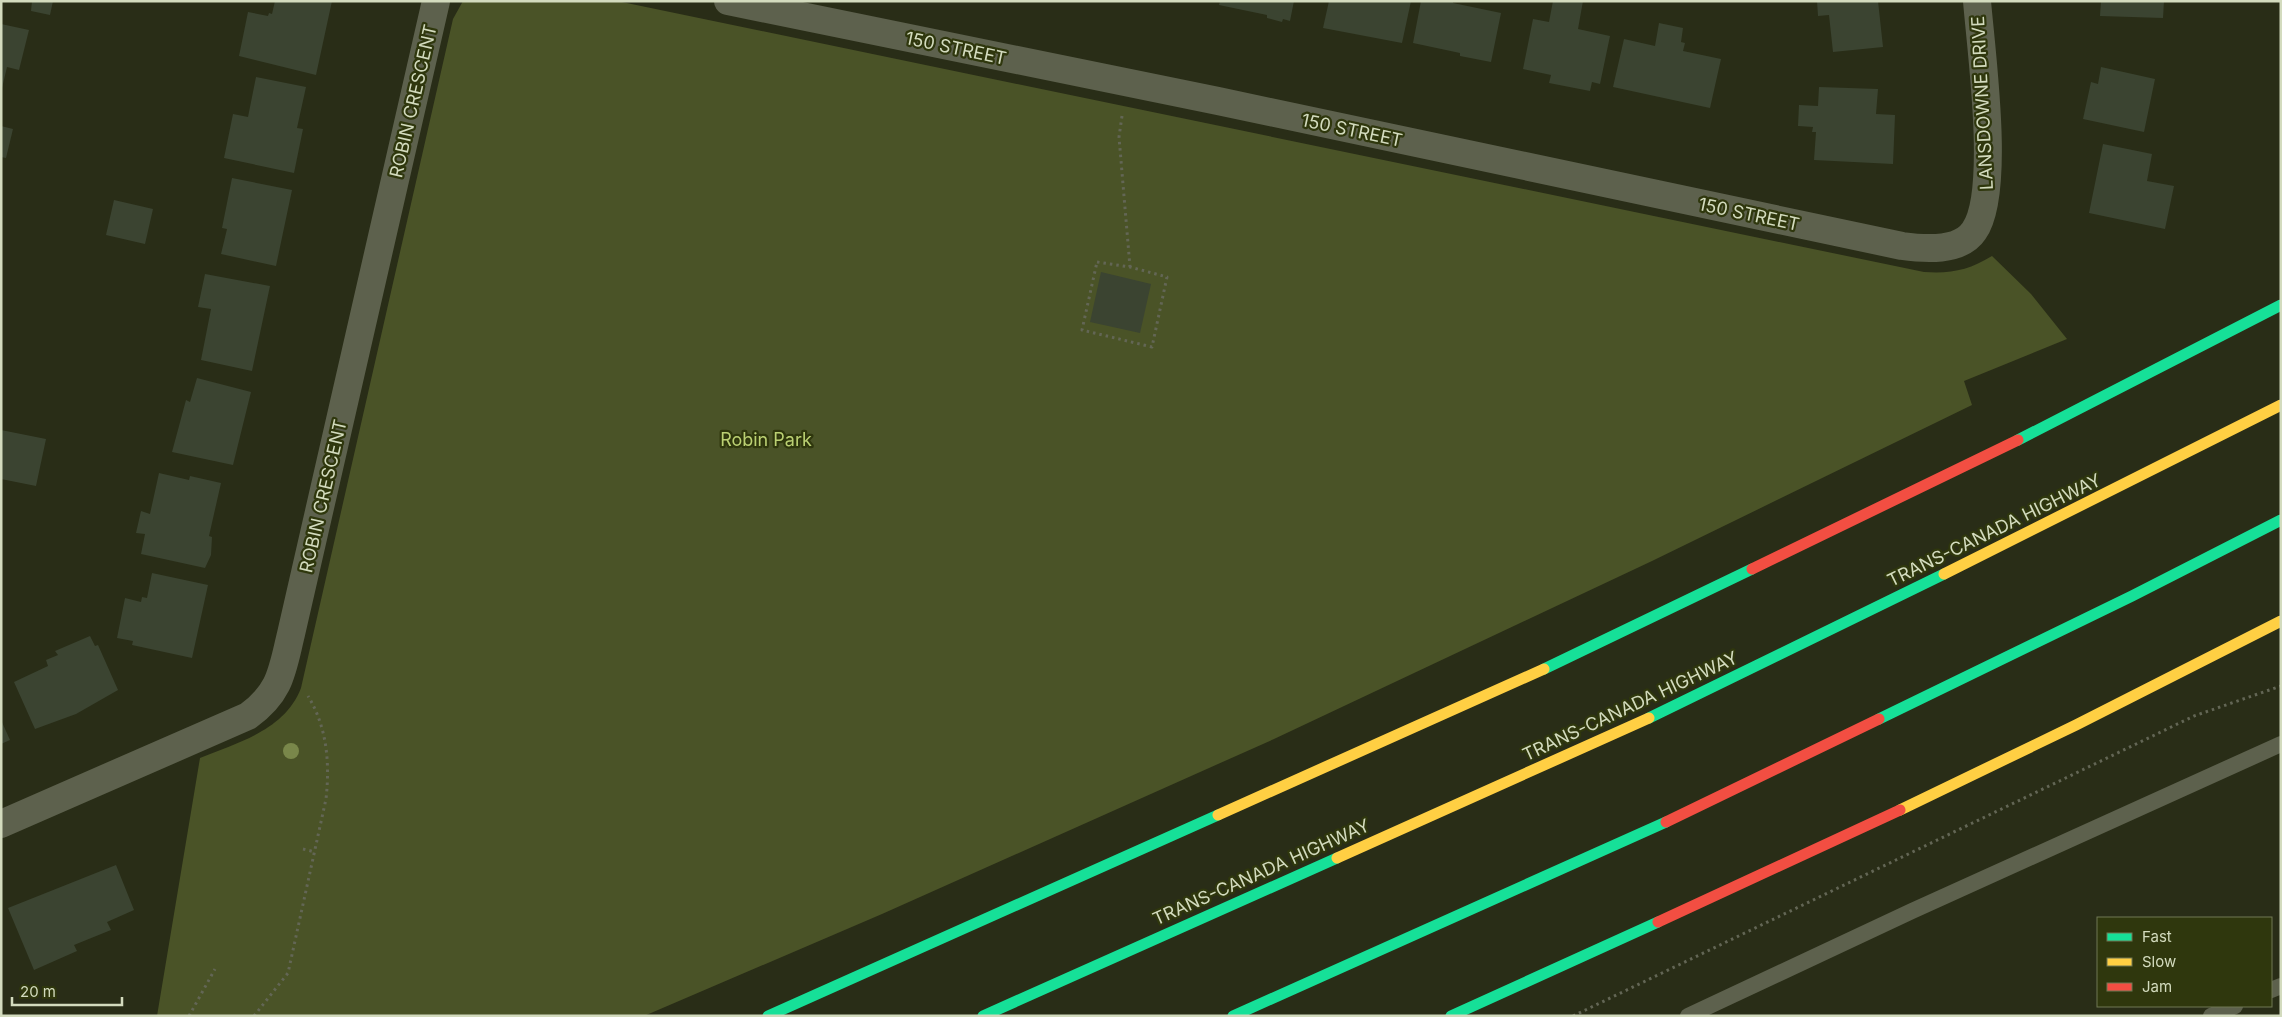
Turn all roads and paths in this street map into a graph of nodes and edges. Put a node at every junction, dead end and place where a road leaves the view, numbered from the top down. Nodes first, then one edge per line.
1 (436, 1) edge
2 (728, 1) edge
3 (1977, 1) edge
4 (1123, 113) dead end
5 (1974, 232) joint
6 (1130, 267) junction
7 (2281, 305) edge
8 (2281, 405) edge
9 (2281, 520) edge
10 (2281, 621) edge
11 (2281, 686) edge
12 (305, 693) dead end
13 (2281, 744) edge
14 (1, 824) edge
15 (303, 850) dead end
16 (315, 852) junction
17 (215, 969) dead end
18 (2233, 1007) edge
19 (1714, 1010) edge
20 (189, 1016) edge
21 (254, 1016) edge
22 (768, 1016) edge
23 (983, 1016) edge
24 (1233, 1016) edge
25 (1451, 1016) edge
26 (1573, 1016) edge
27 (1688, 1016) edge
28 (2211, 1016) edge

1 - 14 street, ROBIN CRESCENT
2 - 5 street, 150 STREET
3 - 5 street, LANSDOWNE DRIVE
4 - 6 path
6 - 6 path
7 - 22 highway
8 - 23 highway, TRANS-CANADA HIGHWAY
9 - 24 highway
10 - 25 highway
11 - 26 path
12 - 16 path
13 - 19 lane
15 - 16 path
16 - 21 path
17 - 20 path
18 - 28 lane
19 - 27 lane

